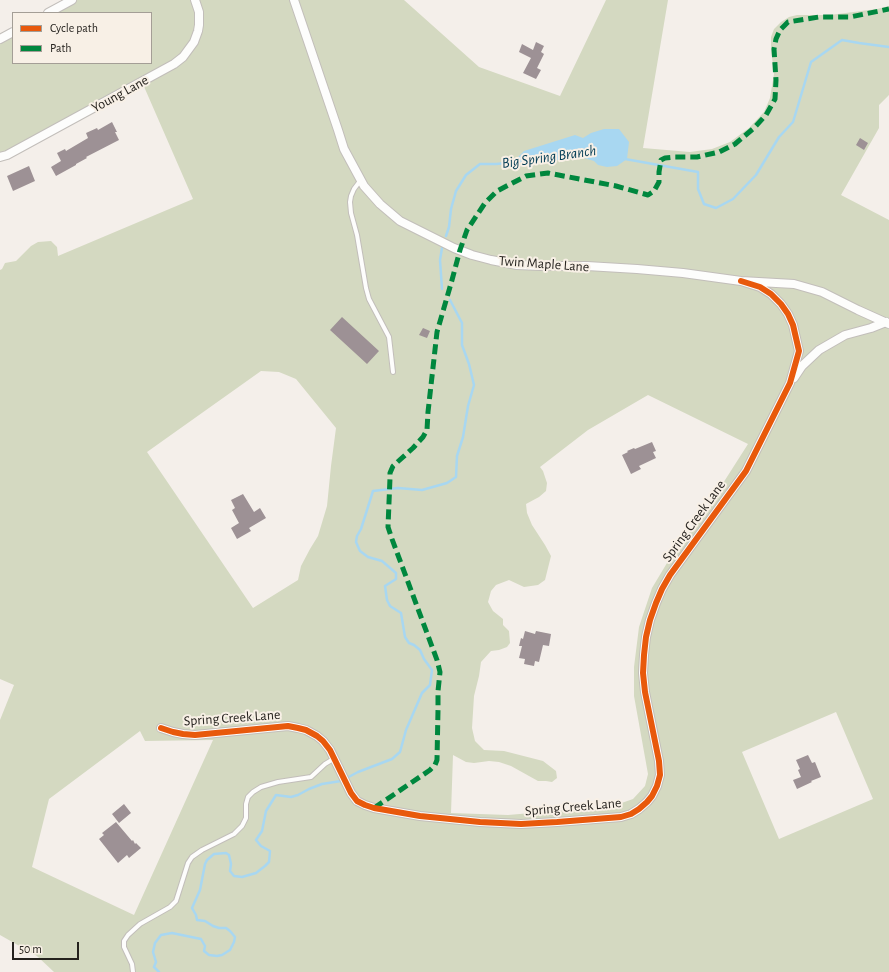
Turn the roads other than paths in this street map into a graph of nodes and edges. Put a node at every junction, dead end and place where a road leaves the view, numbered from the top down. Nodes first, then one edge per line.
1 (72, 0) edge
2 (196, 0) edge
3 (294, 0) edge
4 (50, 12) edge
5 (12, 33) edge
6 (0, 39) edge
7 (0, 157) edge
8 (361, 181) junction
9 (741, 281) junction
10 (888, 323) edge
11 (393, 372) dead end
12 (790, 383) junction
13 (161, 728) dead end
14 (335, 758) junction
15 (133, 972) edge

1 - 4 street
2 - 7 street, Young Lane
3 - 8 street, Twin Maple Lane
5 - 6 street
8 - 9 street, Twin Maple Lane
8 - 11 lane
9 - 10 street, Twin Maple Lane
9 - 12 street, Spring Creek Lane
10 - 12 street, Spring Creek Lane
12 - 14 street, Spring Creek Lane
13 - 14 street, Spring Creek Lane
14 - 15 lane

